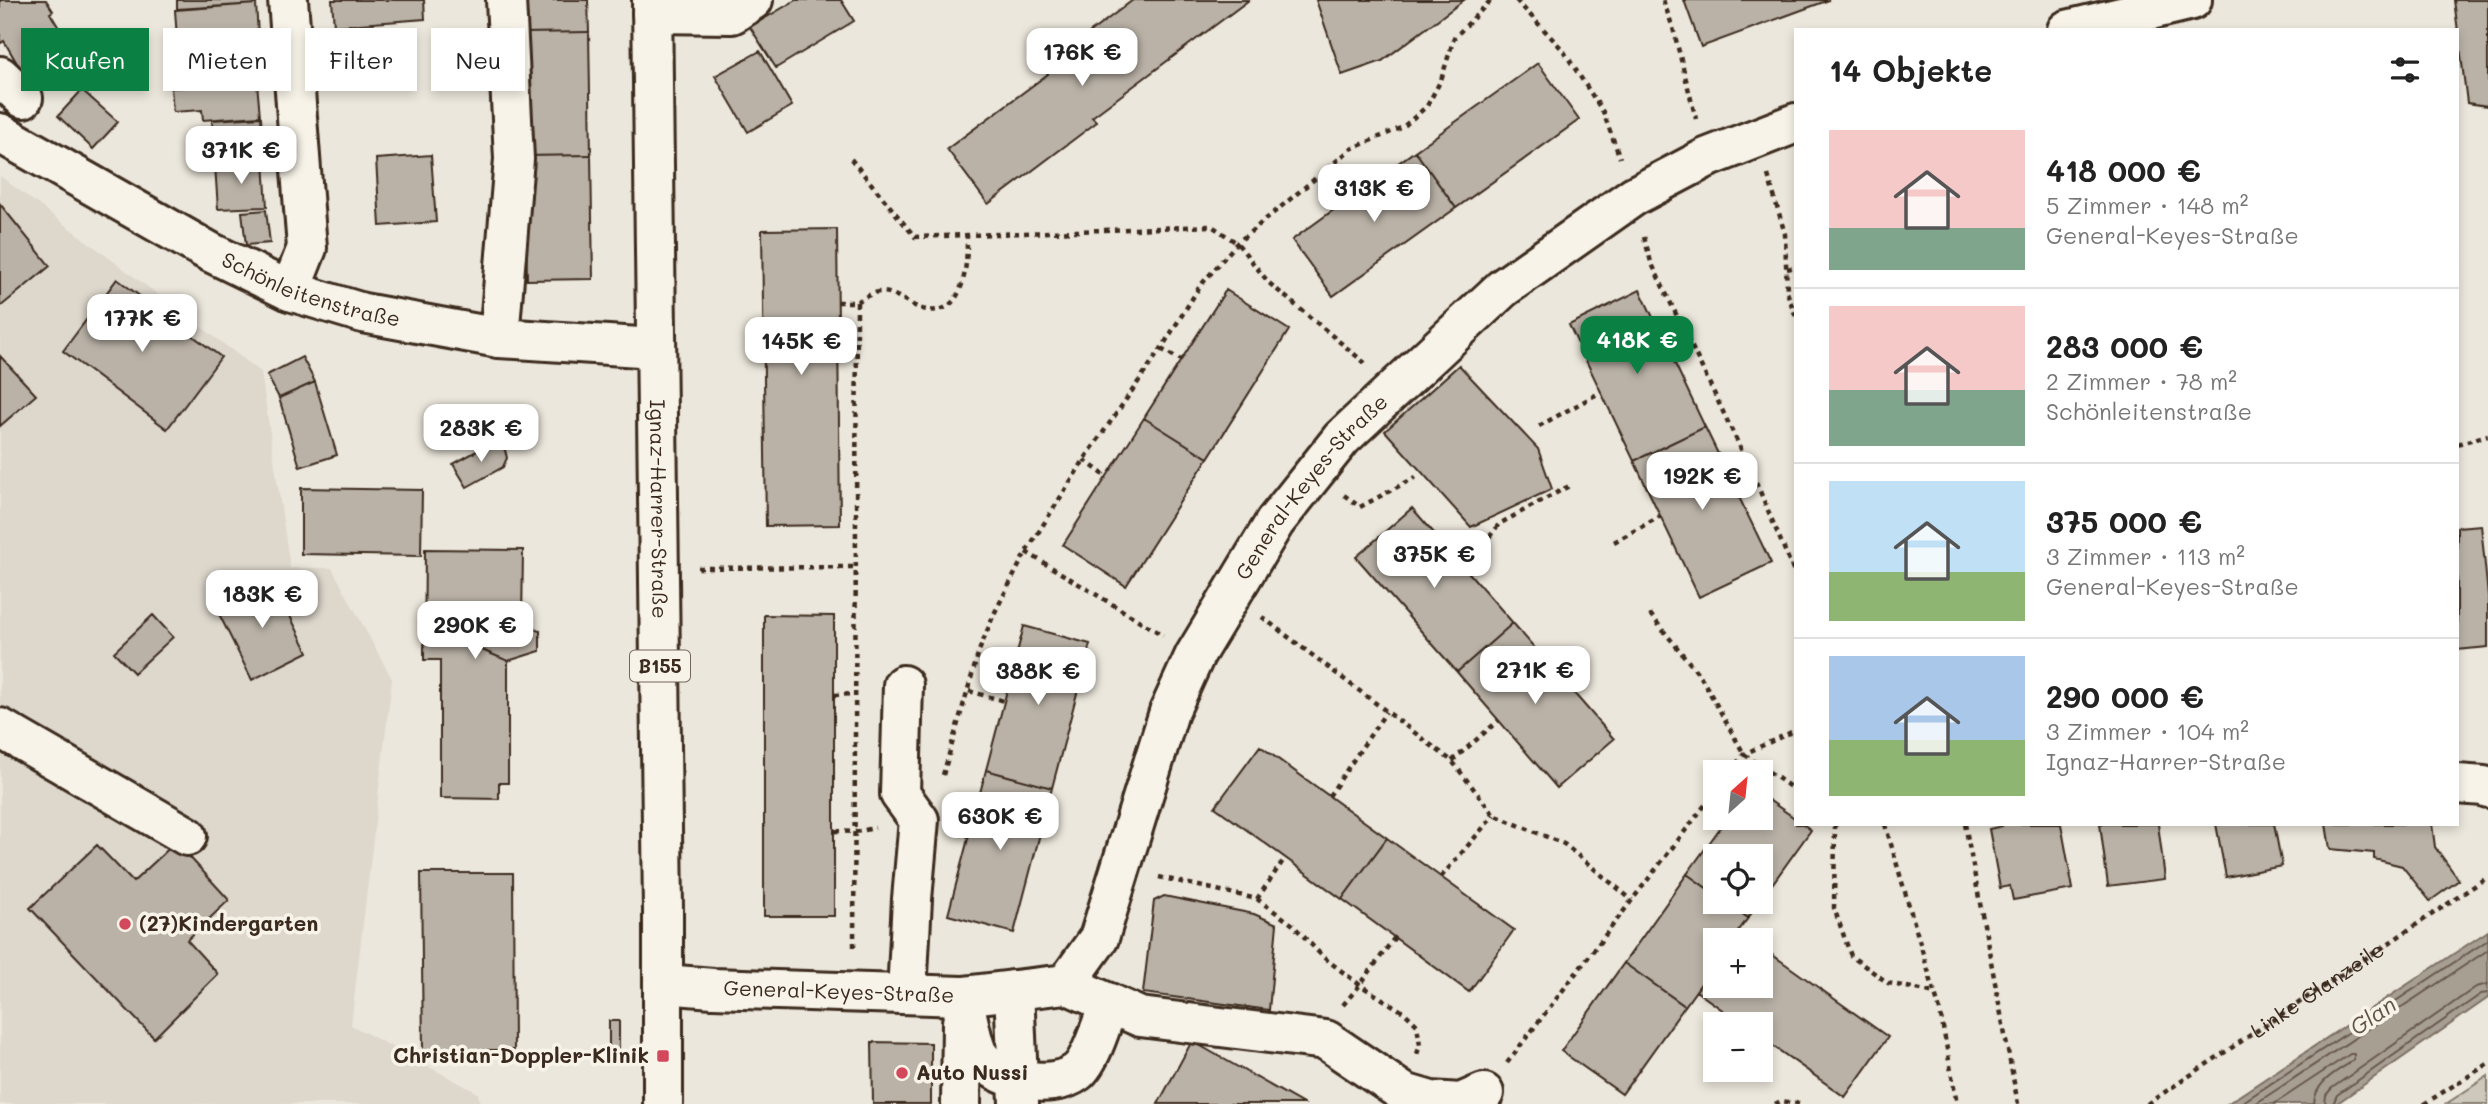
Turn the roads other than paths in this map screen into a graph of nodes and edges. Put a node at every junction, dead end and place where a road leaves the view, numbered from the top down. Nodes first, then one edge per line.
1 (288, 0) edge
2 (506, 0) edge
3 (753, 0) edge
4 (2192, 0) edge
5 (652, 7) edge
6 (2075, 28) edge
7 (1794, 124) edge
8 (0, 133) edge
9 (290, 291) junction
10 (499, 338) junction
11 (655, 348) junction
12 (903, 685) dead end
13 (0, 728) edge
14 (2459, 784) edge
15 (2488, 789) edge
16 (187, 836) dead end
17 (664, 984) junction
18 (1066, 984) junction
19 (1014, 990) junction
20 (907, 993) junction
21 (963, 996) junction
22 (1109, 1003) junction
23 (1019, 1091) edge
24 (1484, 1093) road end
25 (663, 1104) edge
26 (961, 1104) edge

1 - 9 street
2 - 10 street
3 - 5 street
4 - 6 street
5 - 11 street, Ignaz-Harrer-Straße / B155
7 - 18 street, General-Keyes-Straße
8 - 9 street, Schönleitenstraße
9 - 10 street, Schönleitenstraße
10 - 11 street, Schönleitenstraße
11 - 17 street, Ignaz-Harrer-Straße / B155
12 - 20 street
13 - 16 street
14 - 15 street
17 - 20 street, General-Keyes-Straße
17 - 25 street, Ignaz-Harrer-Straße / B155
18 - 19 street, General-Keyes-Straße
18 - 22 street
19 - 21 street, General-Keyes-Straße
19 - 23 street
20 - 21 street, General-Keyes-Straße
21 - 23 street
21 - 26 street
22 - 23 street
22 - 24 street

